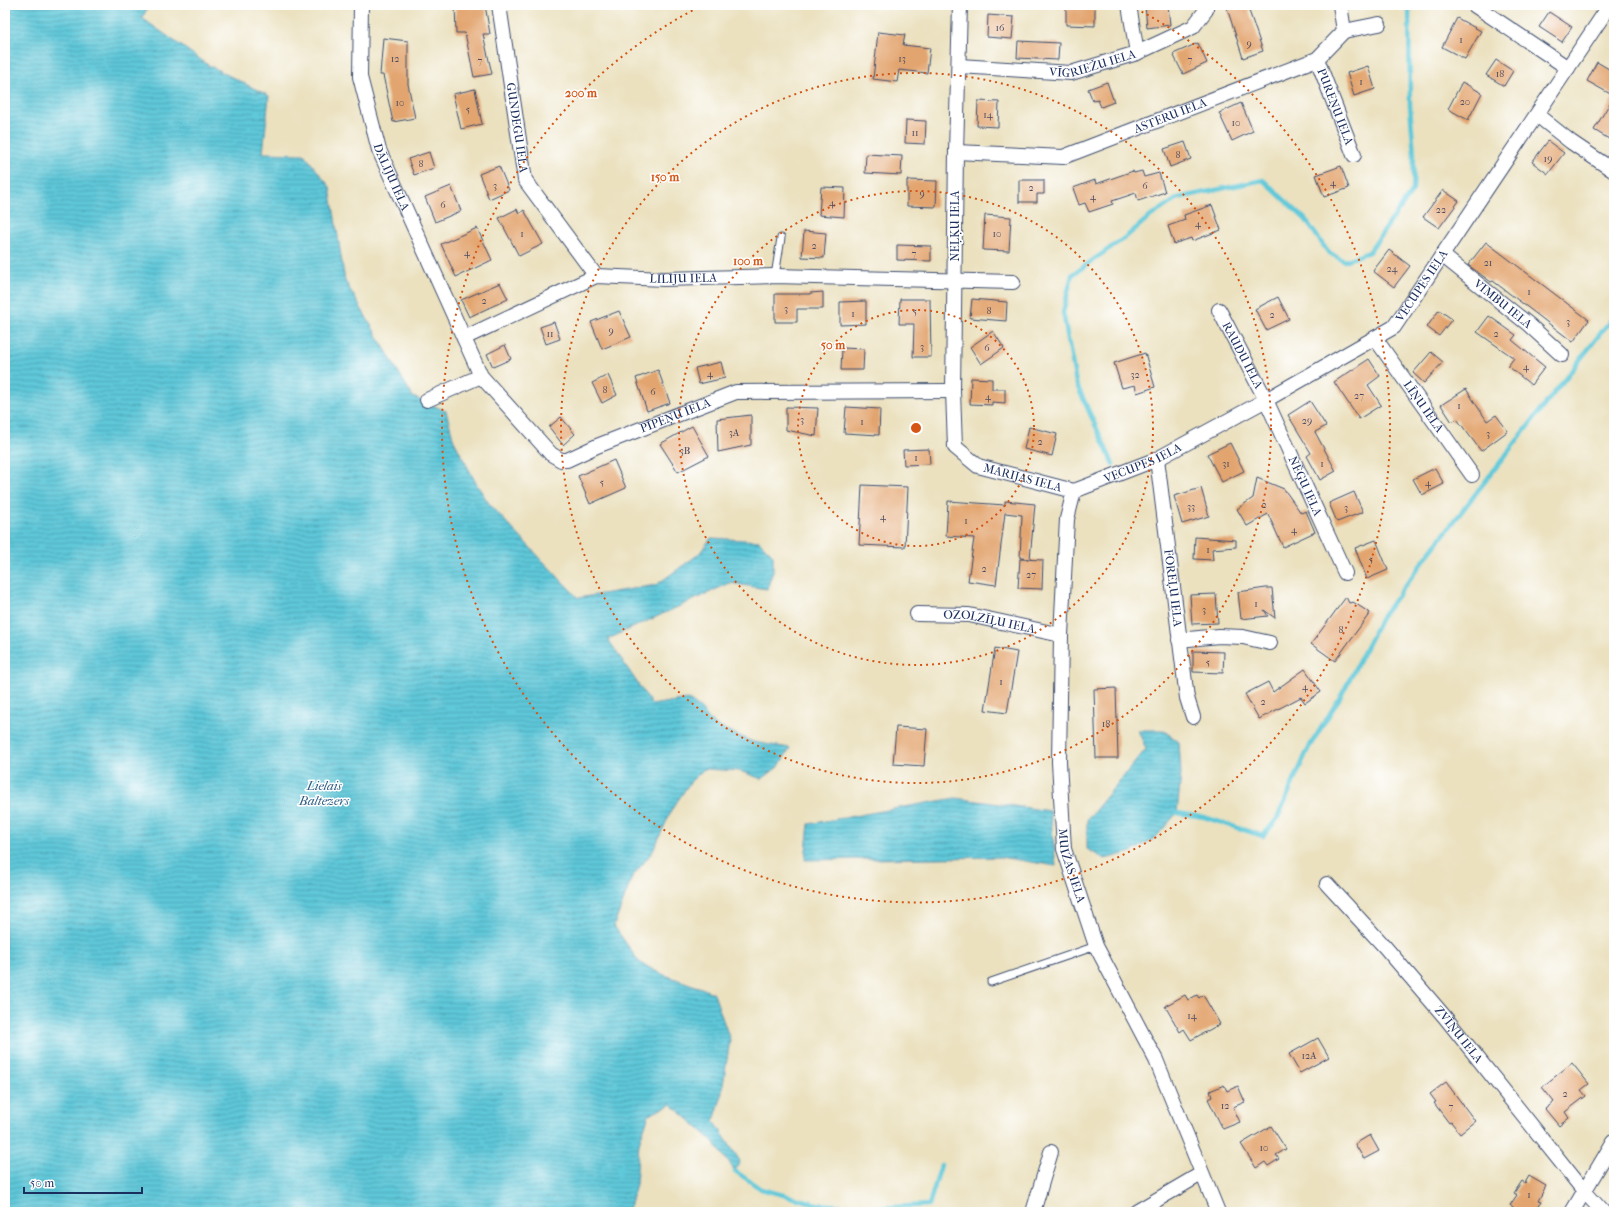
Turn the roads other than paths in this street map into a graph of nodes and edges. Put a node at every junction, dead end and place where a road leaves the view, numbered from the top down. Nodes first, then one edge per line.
1 (362, 5) edge
2 (499, 5) edge
3 (960, 5) edge
4 (1129, 5) edge
5 (1206, 5) edge
6 (1340, 5) edge
7 (1474, 5) edge
8 (1610, 5) edge
9 (1379, 24) dead end
10 (1344, 31) junction
11 (1137, 53) junction
12 (1317, 59) junction
13 (959, 66) junction
14 (1568, 68) junction
15 (1536, 115) junction
16 (956, 152) junction
17 (1354, 154) dead end
18 (1614, 171) edge
19 (781, 238) dead end
20 (1442, 255) junction
21 (596, 276) junction
22 (775, 276) junction
23 (955, 280) junction
24 (1013, 282) dead end
25 (1219, 310) dead end
26 (464, 338) junction
27 (1375, 338) junction
28 (1562, 355) dead end
29 (481, 376) junction
30 (953, 390) junction
31 (427, 400) dead end
32 (1266, 400) junction
33 (954, 447) joint
34 (1157, 459) junction
35 (1472, 475) dead end
36 (1074, 492) junction
37 (1345, 573) dead end
38 (917, 614) dead end
39 (1061, 634) junction
40 (1179, 640) junction
41 (1270, 643) dead end
42 (1193, 717) dead end
43 (1327, 884) dead end
44 (1096, 946) junction
45 (991, 982) dead end
46 (1614, 1140) edge
47 (1051, 1152) dead end
48 (1201, 1174) junction
49 (1584, 1191) junction
50 (1033, 1212) edge
51 (1136, 1212) edge
52 (1218, 1212) edge
53 (1572, 1212) edge
54 (1603, 1212) edge

1 - 26 street, DĀLIJU IELA
2 - 21 street, GUNDEGU IELA
3 - 13 street, NEĻĶU IELA
4 - 11 street
5 - 11 street, VĪGRIEŽU IELA
6 - 10 street
7 - 14 street
8 - 14 street, VECUPES IELA
9 - 10 street
10 - 12 street, ASTERU IELA
11 - 13 street, VĪGRIEŽU IELA
12 - 16 street, ASTERU IELA
12 - 17 street, PUREŅU IELA
13 - 16 street, NEĻĶU IELA
14 - 15 street, VECUPES IELA
15 - 18 street
15 - 20 street, VECUPES IELA
16 - 23 street, NEĻĶU IELA
19 - 22 lane
20 - 27 street, VECUPES IELA
20 - 28 street, VIMBU IELA
21 - 22 street, LILIJU IELA
21 - 26 street, LILIJU IELA
22 - 23 street, LILIJU IELA
23 - 24 street, LILIJU IELA
23 - 30 street, NEĻĶU IELA
25 - 32 street, RAUDU IELA
26 - 29 street, PĪPEŅU IELA
27 - 32 street, VECUPES IELA
27 - 35 street, LĪŅU IELA
29 - 30 street, PĪPEŅU IELA
29 - 31 street
30 - 33 street, NEĻĶU IELA
32 - 34 street, VECUPES IELA
32 - 37 street, NĒĢU IELA
33 - 36 street, MARIJAS IELA
34 - 36 street, VECUPES IELA
34 - 40 street, FOREĻU IELA
36 - 39 street, MUIŽAS IELA
38 - 39 street, OZOLZĪĻU IELA
39 - 44 street, MUIŽAS IELA
40 - 41 street
40 - 42 street, FOREĻU IELA
43 - 49 street, ZVĪŅU IELA
44 - 45 lane
44 - 48 street, MUIŽAS IELA
46 - 49 street
47 - 50 street
48 - 51 street
48 - 52 street, MUIŽAS IELA
49 - 53 street
49 - 54 street, ZVĪŅU IELA

